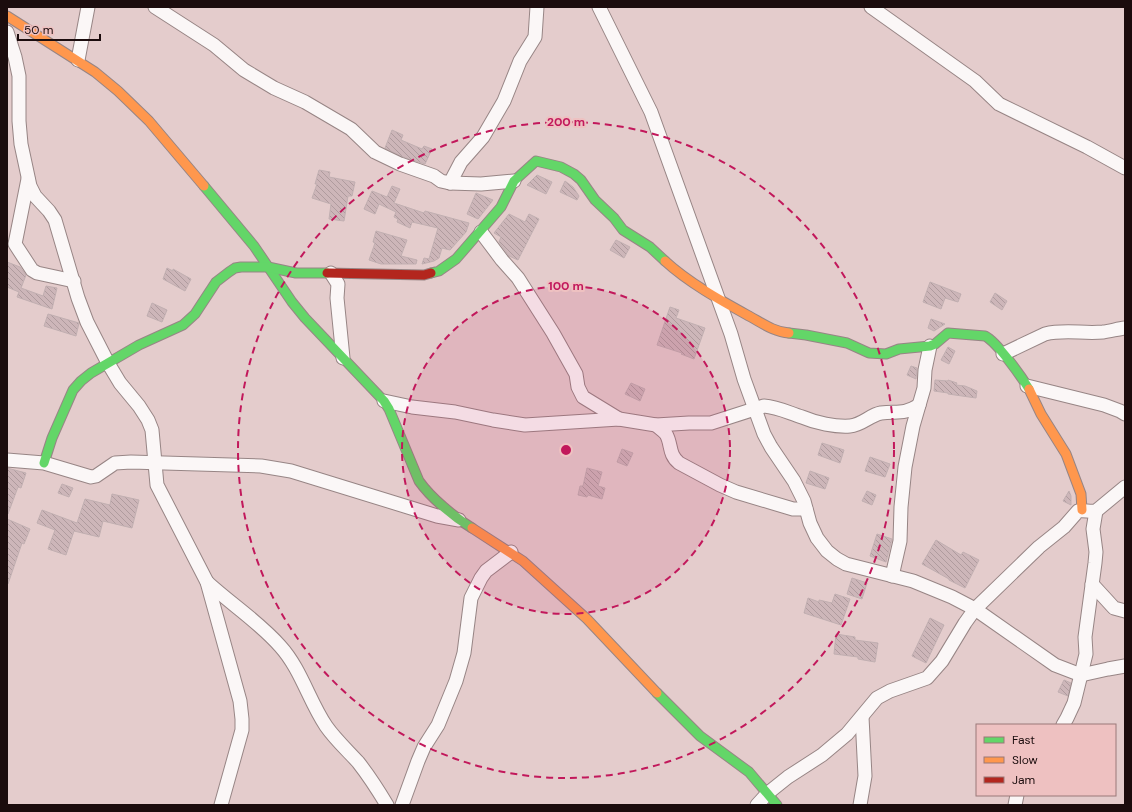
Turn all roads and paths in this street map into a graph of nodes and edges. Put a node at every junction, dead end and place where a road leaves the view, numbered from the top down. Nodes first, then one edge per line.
1 (88, 7) edge
2 (154, 7) edge
3 (537, 7) edge
4 (599, 7) edge
5 (871, 7) edge
6 (7, 16) edge
7 (7, 32) edge
8 (78, 60) junction
9 (1125, 168) edge
10 (28, 177) junction
11 (514, 181) junction
12 (450, 183) junction
13 (481, 232) junction
14 (12, 250) edge
15 (268, 267) junction
16 (331, 273) junction
17 (350, 273) junction
18 (74, 281) junction
19 (338, 284) junction
20 (718, 299) junction
21 (1125, 328) edge
22 (930, 346) junction
23 (1003, 354) junction
24 (343, 358) junction
25 (108, 363) junction
26 (1027, 386) junction
27 (384, 401) junction
28 (919, 405) junction
29 (756, 408) junction
30 (896, 414) junction
31 (1125, 414) edge
32 (619, 419) junction
33 (656, 425) junction
34 (914, 426) junction
35 (7, 460) edge
36 (155, 462) junction
37 (44, 463) junction
38 (1125, 487) edge
39 (793, 509) junction
40 (806, 509) junction
41 (1082, 510) junction
42 (1096, 511) junction
43 (460, 521) junction
44 (810, 522) junction
45 (510, 552) junction
46 (892, 576) junction
47 (207, 582) junction
48 (1092, 584) junction
49 (975, 609) junction
50 (1125, 611) edge
51 (1125, 666) edge
52 (1081, 675) junction
53 (862, 717) junction
54 (1064, 724) edge
55 (768, 793) junction
56 (221, 805) edge
57 (387, 805) edge
58 (402, 805) edge
59 (757, 805) edge
60 (777, 805) edge
61 (860, 805) edge

1 - 8 street
2 - 12 street
3 - 12 street
4 - 20 street
5 - 9 street
6 - 8 street
7 - 10 street
8 - 15 street
10 - 14 street
10 - 18 street
11 - 12 street
11 - 13 street
11 - 20 street
13 - 17 street
13 - 32 street
14 - 18 street
15 - 16 street
15 - 24 street
15 - 25 street
16 - 17 street
16 - 19 street
17 - 19 street
18 - 25 street
19 - 24 street
20 - 22 street
20 - 29 street
21 - 23 street
22 - 23 street
22 - 28 street
23 - 26 street
24 - 27 street
25 - 36 street
25 - 37 street
26 - 31 street
26 - 41 street
27 - 32 street
27 - 43 street
28 - 30 street
28 - 34 street
29 - 30 street
29 - 33 street
29 - 40 street
30 - 34 street
32 - 33 street
33 - 39 street
34 - 46 street
35 - 37 street
36 - 37 street
36 - 43 street
36 - 47 street
38 - 42 street
39 - 40 street
39 - 44 street
40 - 44 street
41 - 42 street
41 - 49 street
42 - 48 street
43 - 45 street
44 - 46 street
45 - 55 street
45 - 58 street
46 - 49 street
47 - 56 street
47 - 57 street
48 - 50 street
48 - 52 street
49 - 52 street
49 - 53 street
51 - 52 street
52 - 54 street
53 - 55 street
53 - 61 street
55 - 59 street
55 - 60 street

